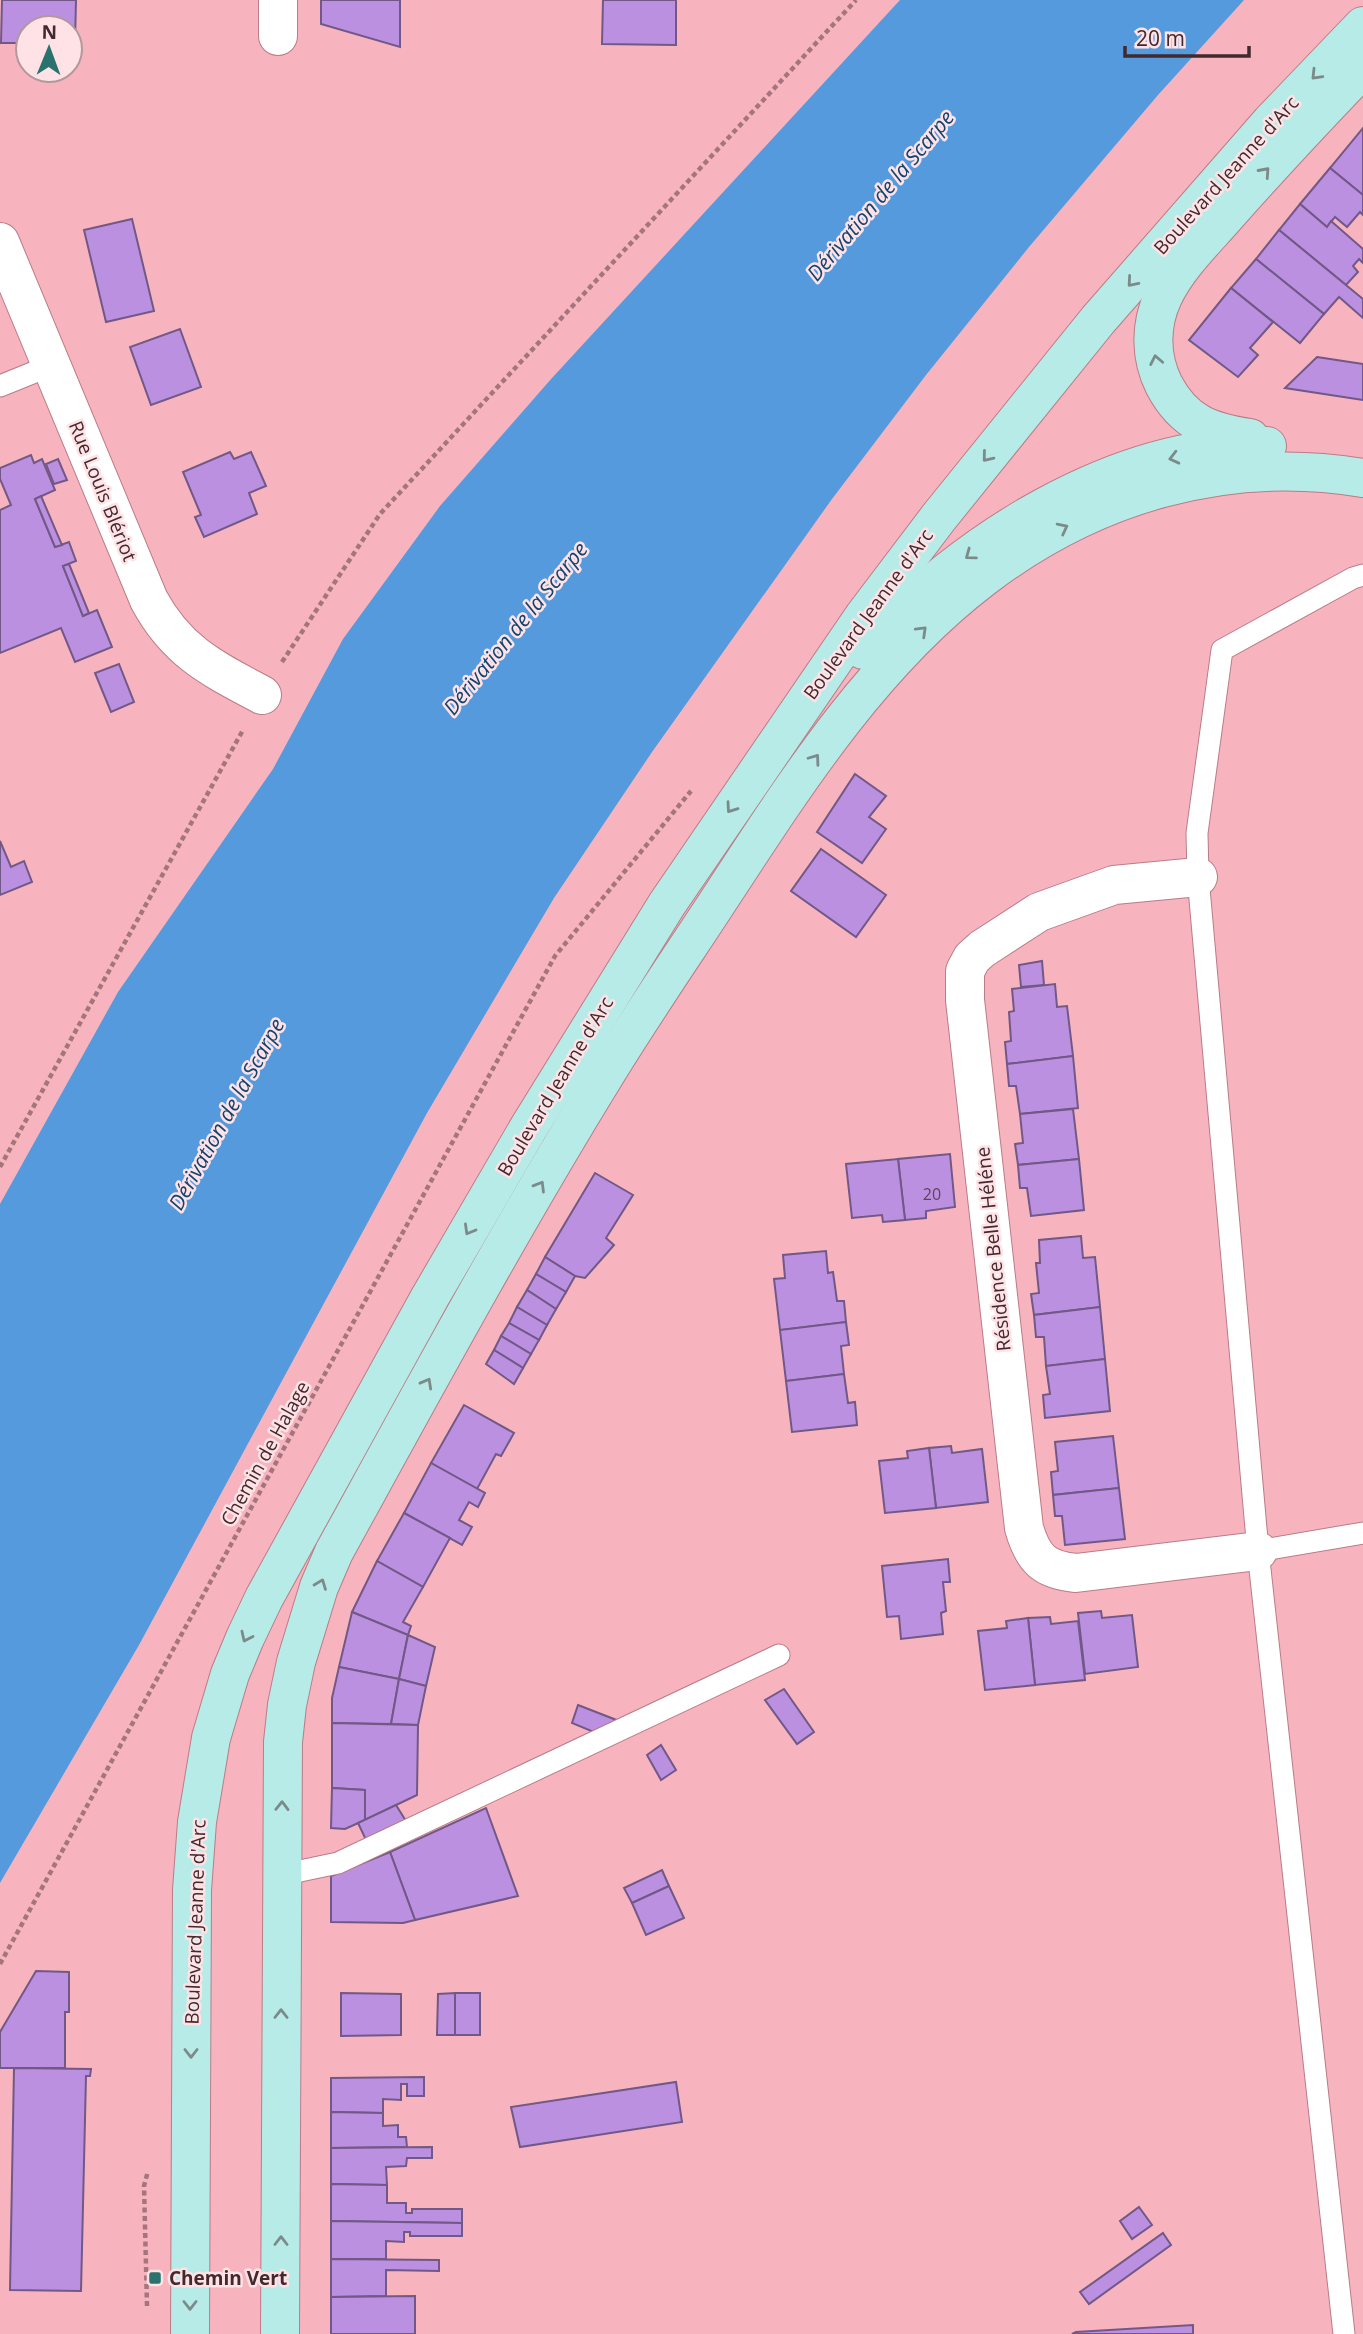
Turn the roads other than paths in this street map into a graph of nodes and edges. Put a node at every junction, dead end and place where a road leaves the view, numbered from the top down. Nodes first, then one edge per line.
1 (1363, 26) edge
2 (1363, 68) edge
3 (0, 242) edge
4 (52, 365) junction
5 (0, 386) edge
6 (1307, 448) junction
7 (1363, 457) edge
8 (1363, 478) edge
9 (1363, 575) edge
10 (262, 695) road end
11 (770, 752) junction
12 (1198, 877) junction
13 (1363, 1532) edge
14 (1258, 1551) junction
15 (779, 1655) dead end
16 (281, 1875) junction
17 (190, 2334) edge
18 (281, 2334) edge
19 (1344, 2334) edge

1 -> 11 main road, Boulevard Jeanne d'Arc
6 -> 2 main road, Boulevard Jeanne d'Arc
3 - 4 street, Rue Louis Blériot
4 - 5 lane
4 - 10 street, Rue Louis Blériot
6 - 7 main road
6 -> 11 main road
16 -> 8 main road, Boulevard Jeanne d'Arc
9 - 12 lane
11 -> 17 main road, Boulevard Jeanne d'Arc
12 - 14 lane
12 - 14 street, Résidence Belle Héléne
13 - 14 lane
14 - 19 lane
15 - 16 lane
18 -> 16 main road, Boulevard Jeanne d'Arc

